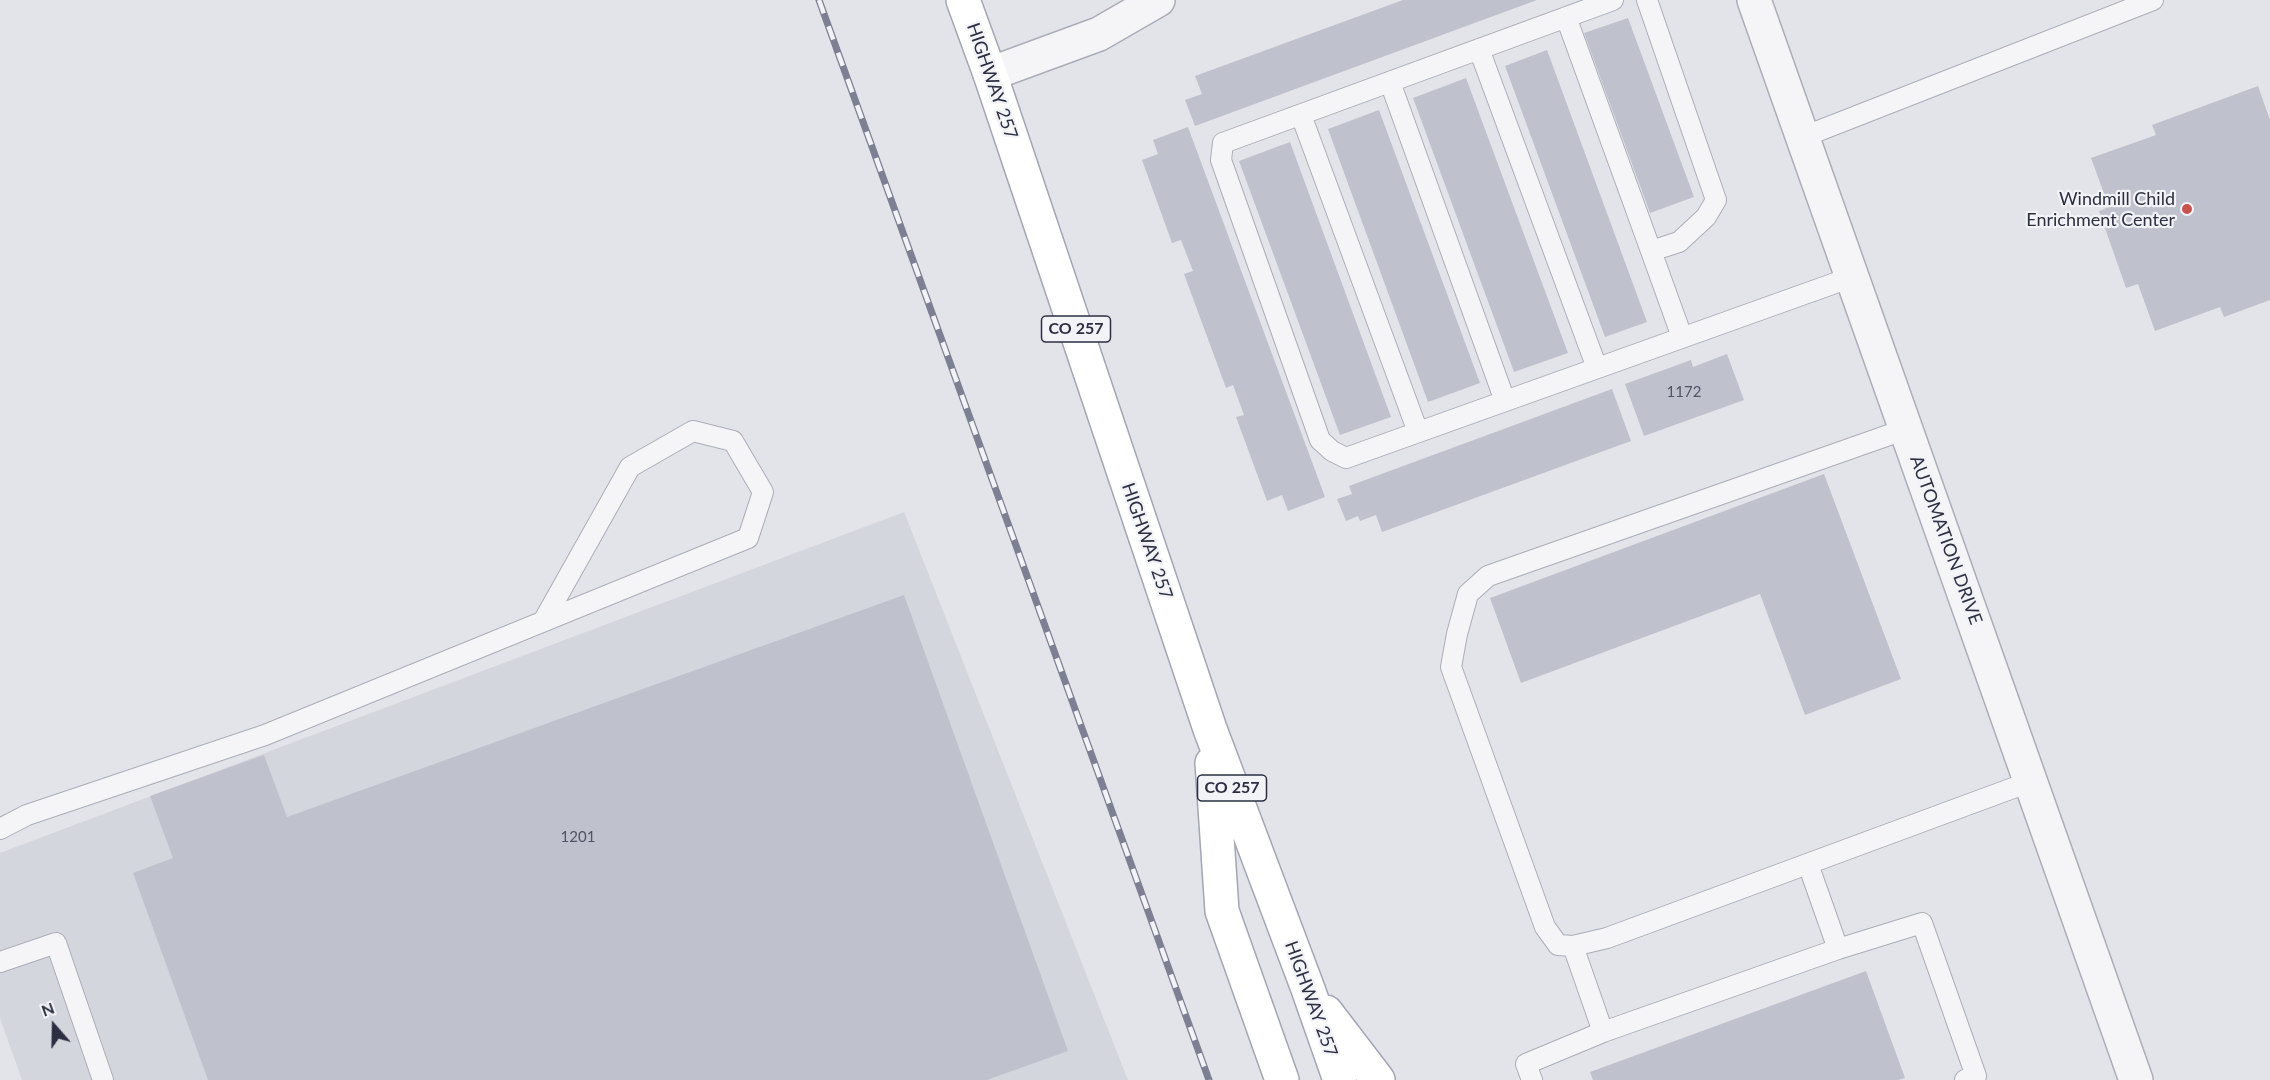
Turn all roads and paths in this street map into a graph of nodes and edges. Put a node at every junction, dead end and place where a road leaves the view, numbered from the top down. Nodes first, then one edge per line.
1 (963, 0) edge
2 (1158, 0) edge
3 (1612, 0) edge
4 (1647, 0) edge
5 (1754, 0) edge
6 (2153, 0) edge
7 (1566, 17) junction
8 (1479, 49) junction
9 (990, 74) junction
10 (1390, 82) junction
11 (1301, 115) junction
12 (1803, 137) junction
13 (1651, 251) junction
14 (1852, 277) junction
15 (1682, 337) junction
16 (1597, 368) junction
17 (1505, 401) junction
18 (1906, 429) junction
19 (1418, 432) junction
20 (544, 620) junction
21 (1210, 729) junction
22 (2032, 781) junction
23 (0, 830) edge
24 (1808, 864) junction
25 (1574, 946) junction
26 (1838, 949) junction
27 (0, 962) edge
28 (1308, 989) junction
29 (1602, 1032) junction
30 (1971, 1078) edge
31 (104, 1080) edge
32 (1282, 1080) edge
33 (1340, 1080) edge
34 (1377, 1080) edge
35 (1532, 1080) edge
36 (2136, 1080) edge

1 - 9 main road, HIGHWAY 257 / CO 257
2 - 9 street
3 - 7 lane
4 - 13 lane
5 - 12 street, AUTOMATION DRIVE
6 - 12 lane
7 - 8 lane
7 - 13 lane
8 - 10 lane
8 - 16 lane
9 - 21 main road, HIGHWAY 257 / CO 257
10 - 11 lane
10 - 17 lane
11 - 19 lane
11 - 19 lane
12 - 14 street, AUTOMATION DRIVE
13 - 15 lane
14 - 15 lane
14 - 18 street, AUTOMATION DRIVE
15 - 16 lane
16 - 17 lane
17 - 19 lane
18 - 22 street, AUTOMATION DRIVE
18 - 25 lane
20 - 20 lane
20 - 23 lane
21 - 28 main road, HIGHWAY 257 / CO 257
21 - 32 main road
22 - 24 lane
22 - 36 street, AUTOMATION DRIVE
24 - 25 lane
24 - 26 lane
25 - 29 lane
26 - 29 lane
26 - 30 lane
27 - 31 lane
28 - 33 main road, HIGHWAY 257 / CO 257
28 - 34 main road
29 - 35 lane

